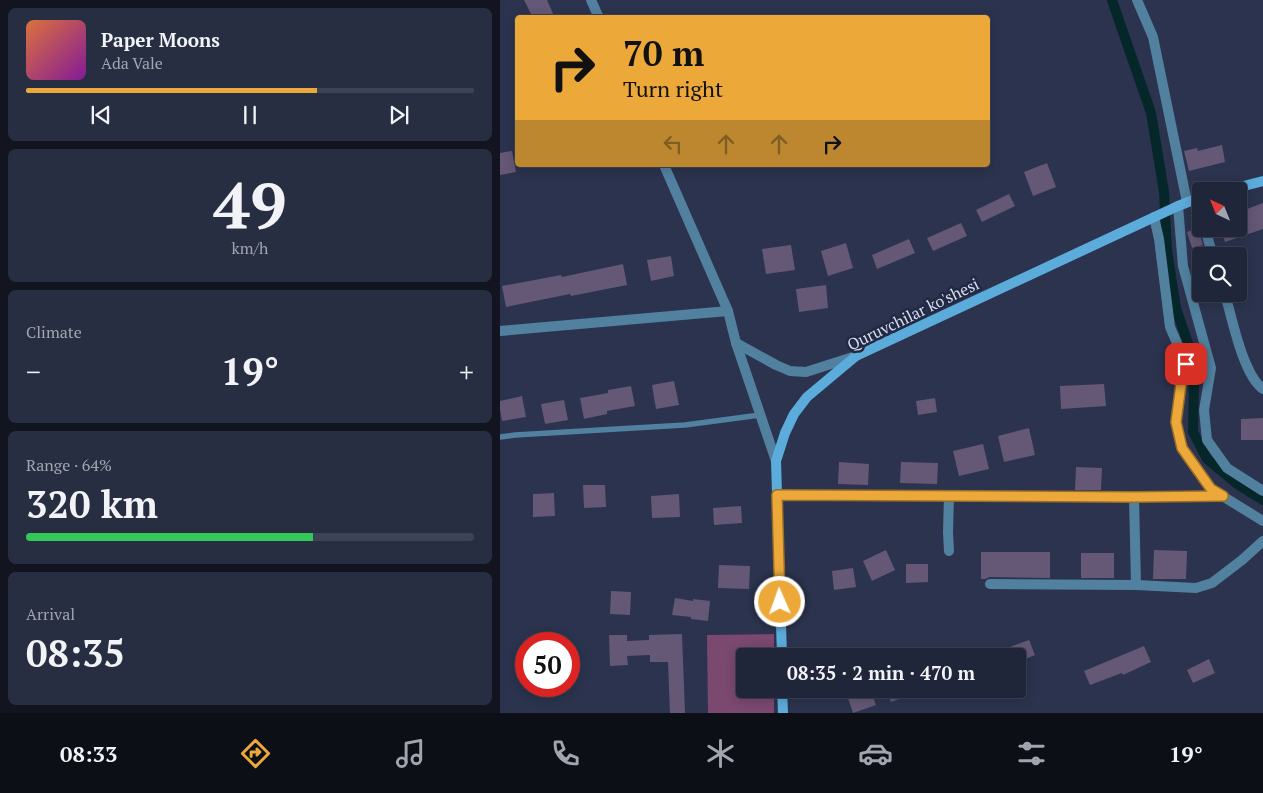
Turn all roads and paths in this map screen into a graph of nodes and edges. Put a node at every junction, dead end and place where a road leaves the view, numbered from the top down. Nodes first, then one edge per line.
1 (591, 0) edge
2 (1137, 0) edge
3 (598, 15) edge
4 (665, 167) edge
5 (1263, 181) edge
6 (1248, 185) edge
7 (1192, 202) edge
8 (1180, 205) junction
9 (1157, 216) junction
10 (1226, 302) edge
11 (728, 311) junction
12 (500, 331) edge
13 (736, 343) junction
14 (856, 356) junction
15 (1263, 389) edge
16 (760, 415) junction
17 (500, 438) edge
18 (776, 461) junction
19 (1263, 491) edge
20 (777, 495) junction
21 (949, 496) junction
22 (1223, 496) junction
23 (1134, 497) junction
24 (1263, 520) edge
25 (1263, 541) edge
26 (949, 551) dead end
27 (990, 584) dead end
28 (1136, 585) junction
29 (782, 648) edge
30 (782, 698) edge
31 (783, 713) edge

1 - 3 street
2 - 8 street
4 - 11 street
5 - 6 main road
7 - 8 main road, Quruvchilar ko'shesi
8 - 9 main road, Quruvchilar ko'shesi
8 - 19 street
9 - 14 main road, Quruvchilar ko'shesi
9 - 22 street
10 - 15 street
11 - 12 street
11 - 13 street
13 - 14 street
13 - 16 street
14 - 18 main road, Quruvchilar ko'shesi
16 - 17 lane
16 - 18 street
18 - 20 main road, Quruvchilar ko'shesi
20 - 21 street
20 - 29 main road, Quruvchilar ko'shesi
21 - 23 street
21 - 26 street
22 - 23 street
22 - 24 street
23 - 28 street
25 - 28 street
27 - 28 street
30 - 31 main road

